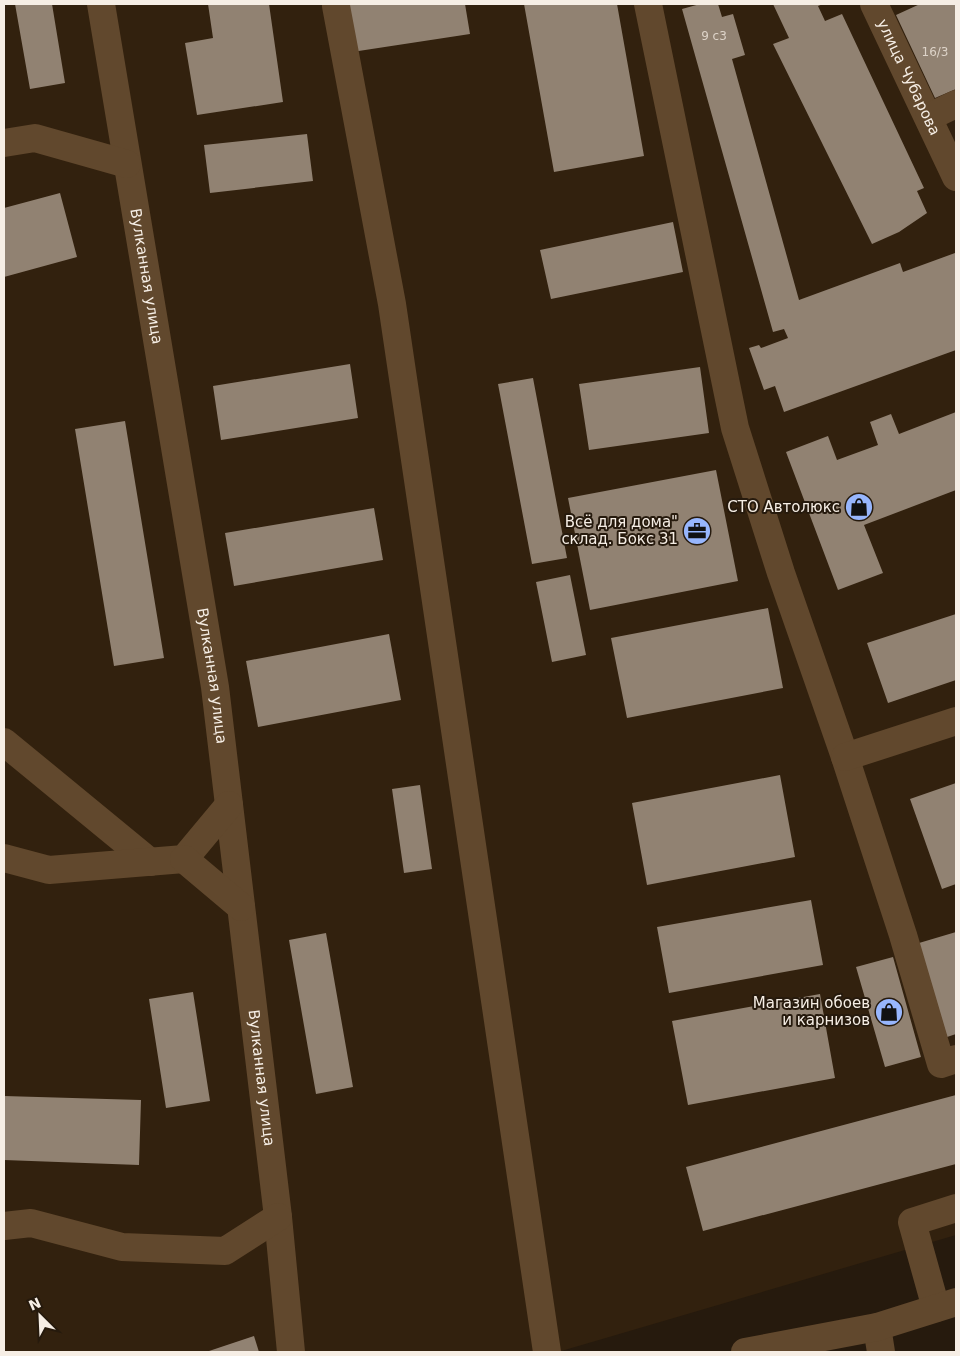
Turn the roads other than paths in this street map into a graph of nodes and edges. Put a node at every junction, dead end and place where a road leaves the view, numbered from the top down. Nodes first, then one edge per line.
1 (101, 4) edge
2 (648, 4) edge
3 (874, 4) edge
4 (336, 6) dead end
5 (956, 104) edge
6 (929, 117) junction
7 (4, 143) edge
8 (128, 164) junction
9 (956, 177) edge
10 (956, 721) edge
11 (4, 742) edge
12 (845, 757) junction
13 (229, 805) junction
14 (4, 858) edge
15 (184, 859) junction
16 (150, 862) junction
17 (241, 907) junction
18 (956, 1059) edge
19 (956, 1208) edge
20 (278, 1217) junction
21 (4, 1226) edge
22 (946, 1305) edge
23 (879, 1340) edge
24 (291, 1352) edge
25 (548, 1352) edge
26 (745, 1352) edge

1 - 8 street, Вулканная улица
2 - 12 street
3 - 6 street, улица Чубарова
4 - 25 street
5 - 6 street
6 - 9 street, улица Чубарова
7 - 8 street
8 - 13 street, Вулканная улица
10 - 12 street
11 - 16 street
12 - 18 street
13 - 15 street
13 - 17 street, Вулканная улица
14 - 16 street
15 - 16 street
15 - 17 street
17 - 20 street, Вулканная улица
19 - 22 street
20 - 21 street
20 - 24 street, Вулканная улица
22 - 23 street
23 - 26 street

